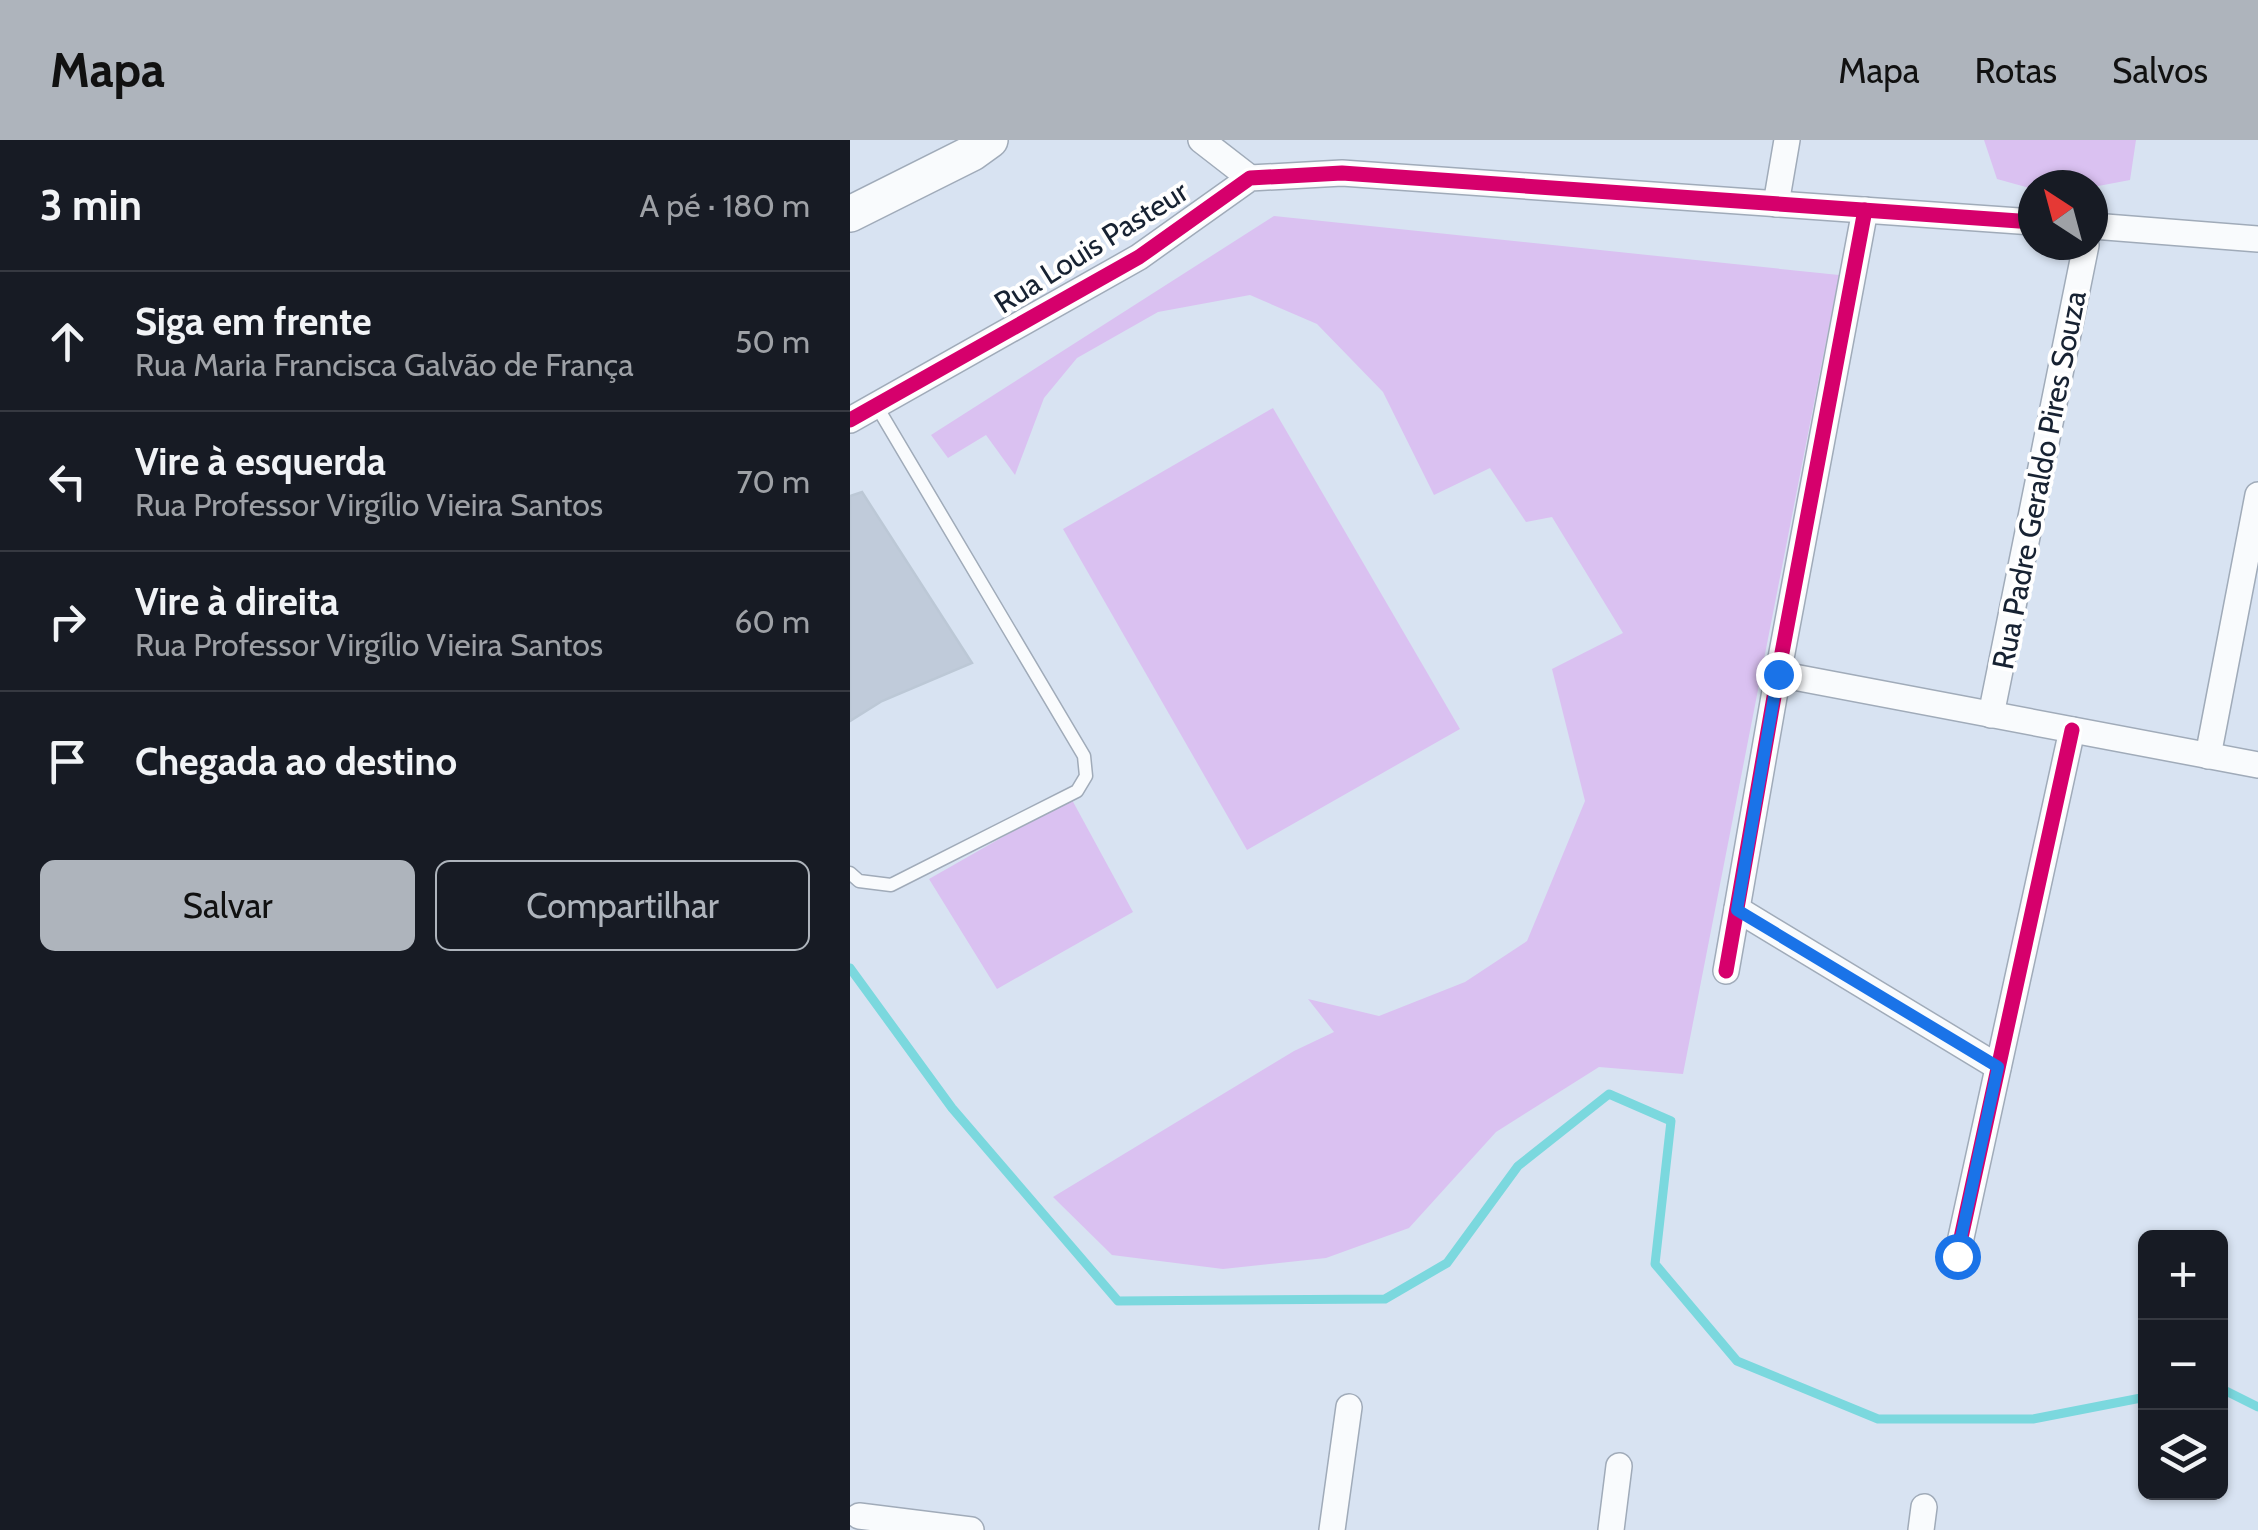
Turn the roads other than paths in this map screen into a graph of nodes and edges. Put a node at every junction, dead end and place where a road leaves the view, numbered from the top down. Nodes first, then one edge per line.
1 (990, 140) edge
2 (1201, 140) edge
3 (1787, 140) edge
4 (1250, 178) junction
5 (1776, 204) junction
6 (1865, 210) junction
7 (850, 214) edge
8 (2018, 221) edge
9 (2108, 227) edge
10 (2258, 240) edge
11 (2083, 260) edge
12 (876, 405) junction
13 (850, 420) edge
14 (2258, 495) edge
15 (1778, 674) junction
16 (1992, 715) junction
17 (2072, 730) junction
18 (2208, 756) junction
19 (2258, 766) edge
20 (850, 873) edge
21 (1737, 910) junction
22 (1726, 970) dead end
23 (1998, 1067) junction
24 (1957, 1256) dead end
25 (1349, 1406) dead end
26 (1619, 1466) dead end
27 (859, 1516) dead end
28 (971, 1530) edge
29 (1332, 1530) edge
30 (1611, 1530) edge

1 - 7 main road
2 - 4 street
3 - 5 street
4 - 5 street
4 - 12 street, Rua Louis Pasteur
5 - 6 street
6 - 8 street
6 - 15 street
9 - 10 street
11 - 16 street, Rua Padre Geraldo Pires Souza
12 - 13 street, Rua Louis Pasteur
12 - 20 lane
14 - 18 street
15 - 16 street
15 - 21 street
16 - 17 street
17 - 18 street
17 - 23 street
18 - 19 street
21 - 22 street
21 - 23 street
23 - 24 street
25 - 29 street
26 - 30 street
27 - 28 street

